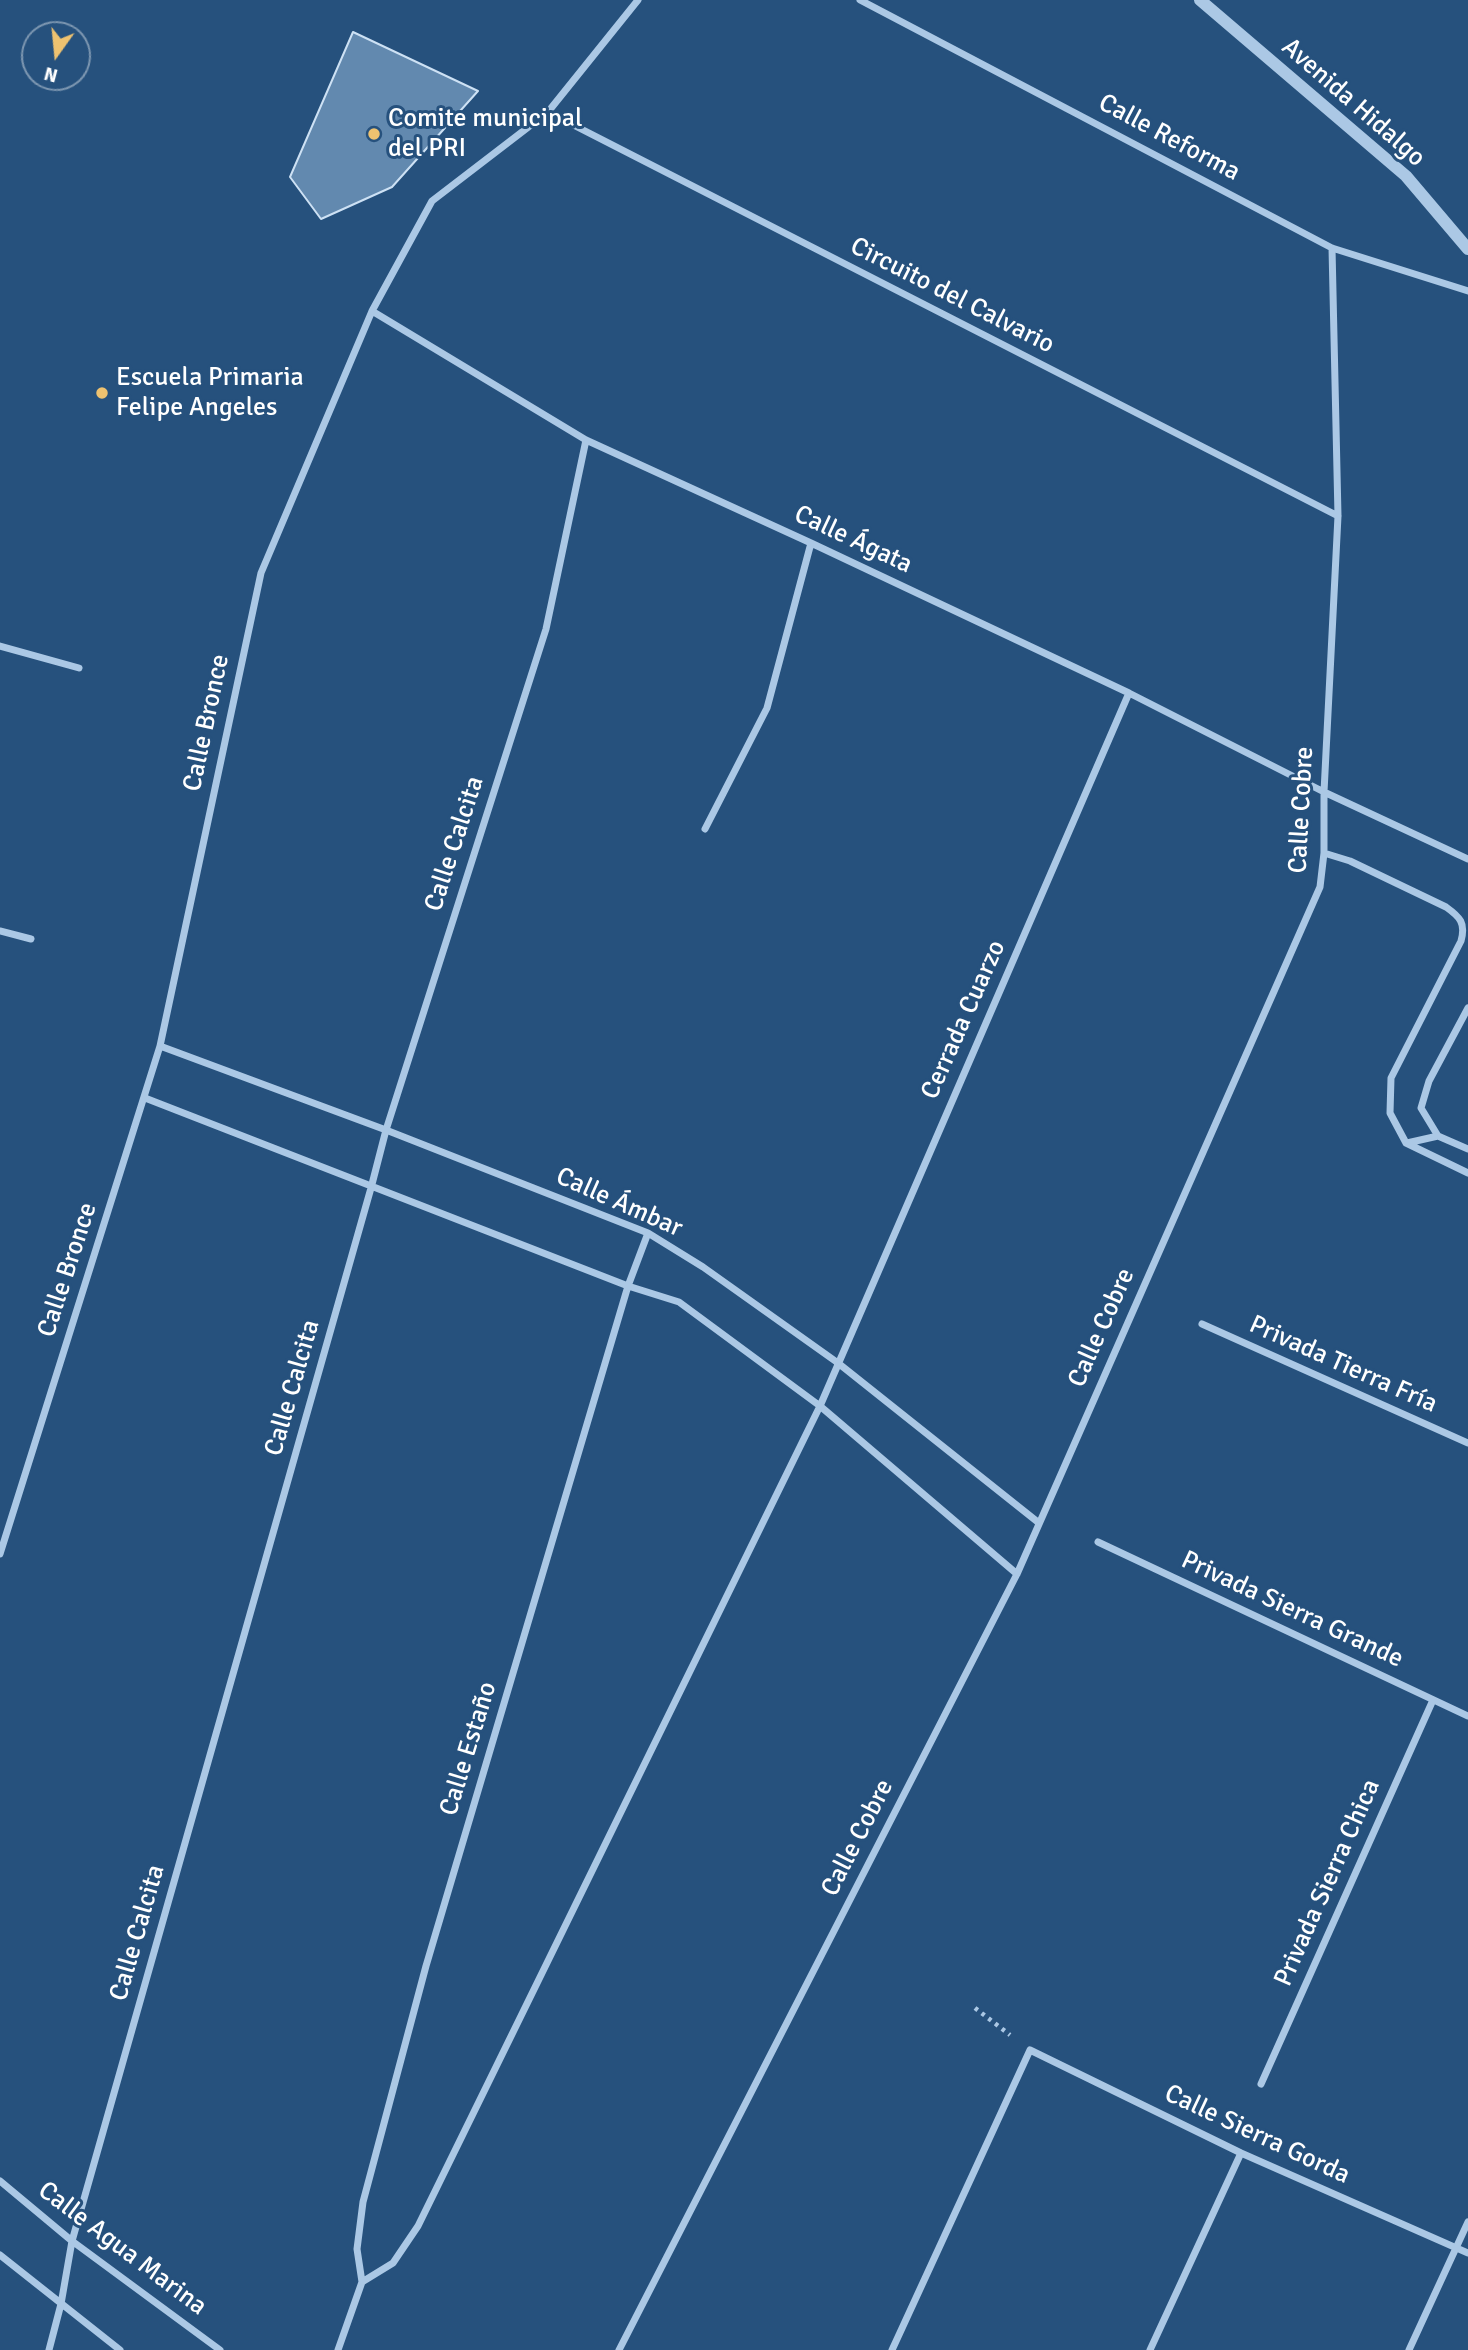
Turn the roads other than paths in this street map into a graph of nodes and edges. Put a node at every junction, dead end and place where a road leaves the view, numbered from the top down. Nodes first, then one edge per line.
1 (638, 0) edge
2 (860, 0) edge
3 (1200, 0) edge
4 (548, 112) junction
5 (1332, 248) junction
6 (1468, 249) edge
7 (1468, 291) edge
8 (372, 311) junction
9 (586, 440) junction
10 (1338, 516) junction
11 (811, 543) junction
12 (0, 646) edge
13 (79, 668) dead end
14 (1129, 693) junction
15 (1324, 792) junction
16 (705, 829) dead end
17 (1324, 853) junction
18 (1468, 859) edge
19 (0, 931) edge
20 (31, 939) dead end
21 (1468, 1008) edge
22 (160, 1046) junction
23 (145, 1098) junction
24 (386, 1129) junction
25 (1438, 1136) junction
26 (1406, 1143) junction
27 (1468, 1149) edge
28 (1468, 1173) edge
29 (371, 1188) junction
30 (648, 1233) junction
31 (628, 1286) junction
32 (1202, 1324) dead end
33 (838, 1363) junction
34 (820, 1406) junction
35 (1468, 1443) edge
36 (1039, 1523) junction
37 (1098, 1542) dead end
38 (0, 1554) edge
39 (1017, 1574) junction
40 (1433, 1700) junction
41 (1468, 1716) edge
42 (1261, 2084) dead end
43 (1241, 2153) junction
44 (0, 2181) edge
45 (1468, 2222) edge
46 (72, 2241) junction
47 (1457, 2248) junction
48 (1468, 2253) edge
49 (0, 2255) edge
50 (362, 2283) junction
51 (61, 2304) junction
52 (49, 2350) edge
53 (120, 2350) edge
54 (220, 2350) edge
55 (338, 2350) edge
56 (619, 2350) edge
57 (892, 2350) edge
58 (1150, 2350) edge
59 (1409, 2350) edge

1 - 4 street, Calle Bronce
2 - 5 street, Calle Reforma
3 - 6 street, Avenida Hidalgo
4 - 8 street, Calle Bronce
4 - 10 street, Circuito del Calvario
5 - 7 street, Calle Reforma
5 - 10 street, Calle Cobre
8 - 9 street, Calle Ágata
8 - 22 street, Calle Bronce
9 - 11 street, Calle Ágata
9 - 24 street, Calle Calcita
10 - 15 street, Calle Cobre
11 - 14 street, Calle Ágata
11 - 16 street
12 - 13 street
14 - 15 street, Calle Ágata
14 - 33 street, Cerrada Cuarzo
15 - 17 street, Calle Cobre
15 - 18 street, Calle Ágata
17 - 26 street
17 - 36 street, Calle Cobre
19 - 20 street
21 - 25 street
22 - 23 street, Calle Bronce
22 - 24 street, Calle Ámbar
23 - 29 street
23 - 38 street, Calle Bronce
24 - 29 street, Calle Calcita
24 - 30 street, Calle Ámbar
25 - 26 street
25 - 27 street
26 - 28 street
29 - 31 street
29 - 46 street, Calle Calcita
30 - 31 street, Calle Estaño
30 - 33 street, Calle Ámbar
31 - 34 street
31 - 50 street, Calle Estaño
32 - 35 street, Privada Tierra Fría
33 - 34 street
33 - 36 street, Calle Ámbar
34 - 39 street
34 - 50 street
36 - 39 street, Calle Cobre
37 - 40 street, Privada Sierra Grande
39 - 56 street, Calle Cobre
40 - 41 street, Privada Sierra Grande
40 - 42 street, Privada Sierra Chica
43 - 47 street, Calle Sierra Gorda
43 - 57 street, Calle Sierra Gorda
43 - 58 street
44 - 46 street, Calle Agua Marina
45 - 47 street
46 - 51 street, Calle Calcita
46 - 54 street, Calle Agua Marina
47 - 48 street, Calle Sierra Gorda
47 - 59 street
49 - 51 street
50 - 55 street, Calle Estaño
51 - 52 street, Calle Calcita
51 - 53 street

